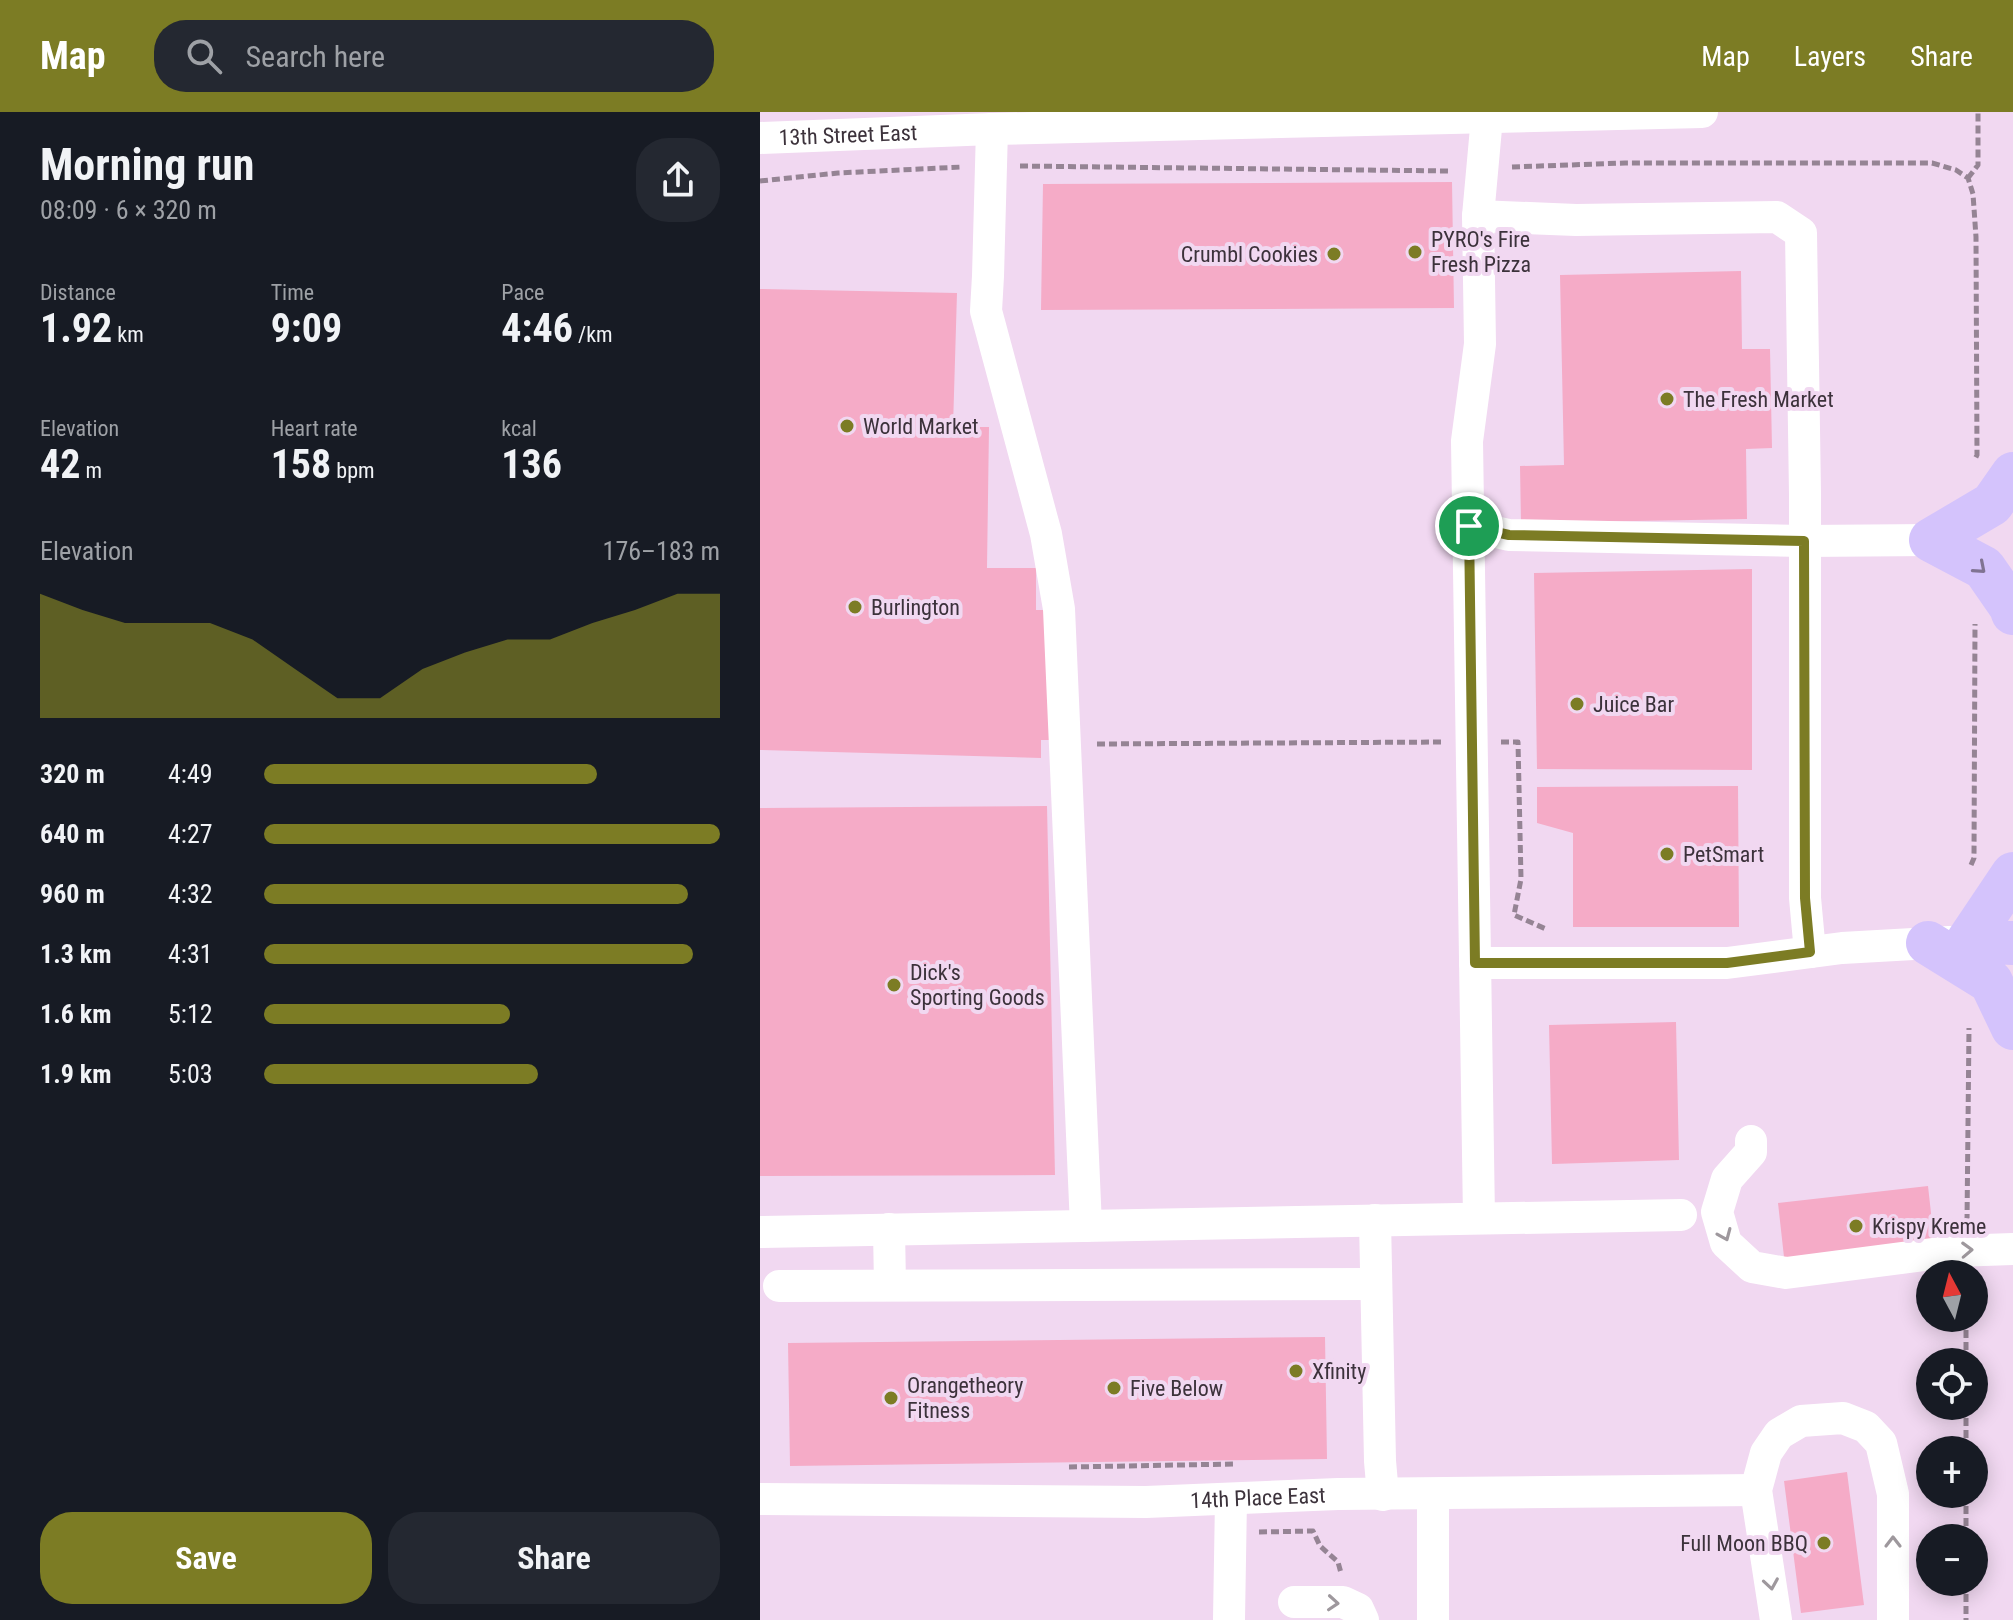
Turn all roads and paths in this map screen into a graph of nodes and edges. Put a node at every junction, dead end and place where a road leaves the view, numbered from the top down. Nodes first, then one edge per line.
1 (1702, 112) edge
2 (1978, 112) edge
3 (1274, 117) edge
4 (1487, 117) junction
5 (1230, 118) edge
6 (992, 129) junction
7 (760, 138) edge
8 (1033, 166) dead end
9 (951, 167) dead end
10 (1525, 167) dead end
11 (1450, 171) dead end
12 (1968, 178) junction
13 (760, 181) edge
14 (1478, 216) junction
15 (1993, 470) edge
16 (1469, 526) junction
17 (1931, 540) junction
18 (1804, 541) junction
19 (1994, 614) edge
20 (1970, 869) dead end
21 (2013, 874) edge
22 (1948, 942) junction
23 (2013, 943) edge
24 (1810, 952) junction
25 (1475, 963) junction
26 (1969, 1021) dead end
27 (2013, 1028) edge
28 (1751, 1141) dead end
29 (1681, 1215) dead end
30 (1479, 1218) junction
31 (1375, 1220) junction
32 (1086, 1226) junction
33 (889, 1229) junction
34 (760, 1232) edge
35 (2013, 1249) edge
36 (1967, 1250) junction
37 (1376, 1284) junction
38 (890, 1285) junction
39 (779, 1286) dead end
40 (1756, 1490) junction
41 (1383, 1495) junction
42 (1433, 1495) junction
43 (760, 1499) edge
44 (1231, 1499) junction
45 (1230, 1533) junction
46 (1966, 1596) edge
47 (1294, 1602) dead end
48 (1353, 1611) edge
49 (1229, 1620) edge
50 (1433, 1620) edge
51 (1776, 1620) edge
52 (1893, 1620) edge
53 (1966, 1620) edge

1 - 4 street, 13th Street East
2 - 12 path
3 - 4 street, 13th Street East
3 - 5 street, 13th Street East
4 - 14 street
5 - 6 street, 13th Street East
6 - 7 street, 13th Street East
6 - 32 street
8 - 11 path
9 - 13 path
10 - 12 path
12 - 15 path
14 - 16 street
14 - 18 street
15 - 17 highway
16 - 18 street
16 - 25 street
17 - 18 street
17 -> 19 highway
18 - 24 street
19 - 20 path
21 - 22 highway
22 - 23 highway
22 - 24 street
22 - 27 highway
24 - 25 street
25 - 30 street
26 - 36 path
28 -> 36 street
29 - 30 street
30 - 31 street
31 - 32 street
31 - 37 street
32 - 33 street
33 - 34 street
33 - 38 street
36 -> 35 street
37 - 38 street
37 - 41 street
38 - 39 street
40 - 42 street, 14th Place East
40 -> 51 street
52 -> 40 street
41 - 42 street, 14th Place East
41 - 44 street, 14th Place East
42 - 50 street
43 - 44 street, 14th Place East
44 - 45 street
45 - 48 path
45 - 49 street
46 - 53 path
47 -> 48 street

